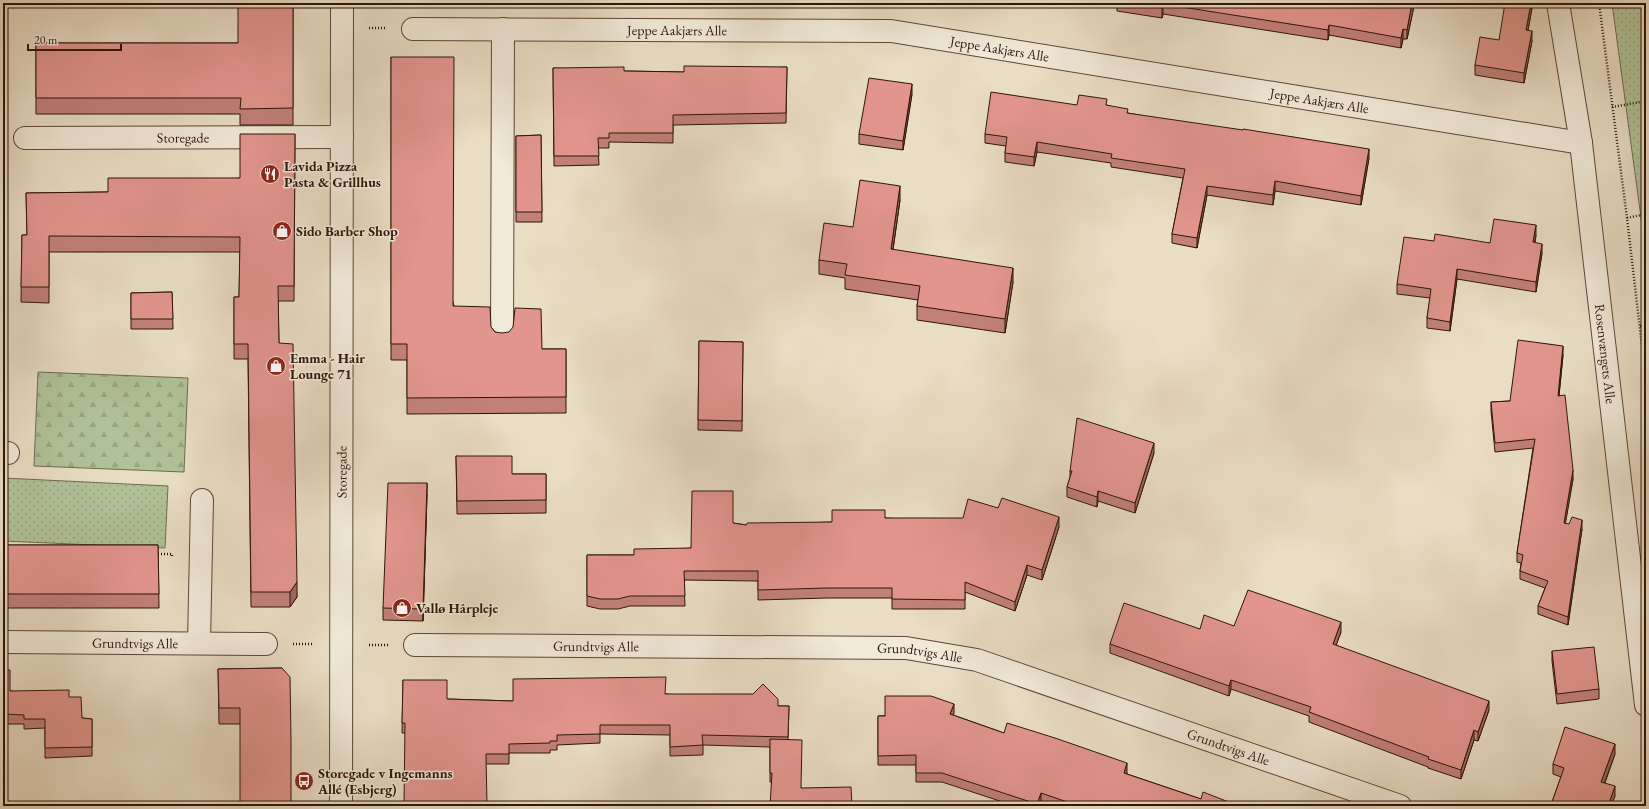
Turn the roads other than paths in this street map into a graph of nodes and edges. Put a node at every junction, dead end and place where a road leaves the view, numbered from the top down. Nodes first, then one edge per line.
1 (342, 3) edge
2 (1558, 3) edge
3 (413, 29) road end
4 (503, 29) junction
5 (342, 137) junction
6 (25, 138) dead end
7 (1581, 143) junction
8 (502, 337) edge
9 (202, 500) dead end
10 (3, 642) edge
11 (199, 643) junction
12 (266, 644) dead end
13 (415, 645) dead end
14 (1646, 705) edge
15 (341, 806) edge
16 (1400, 806) edge

1 - 5 street, Storegade
2 - 7 street, Rosenvængets Alle
3 - 4 street, Jeppe Aakjærs Alle
4 - 7 street, Jeppe Aakjærs Alle
4 - 8 street
5 - 6 street, Storegade
5 - 15 street, Storegade
7 - 14 street, Rosenvængets Alle
9 - 11 street
10 - 11 street, Grundtvigs Alle
11 - 12 street, Grundtvigs Alle
13 - 16 street, Grundtvigs Alle

